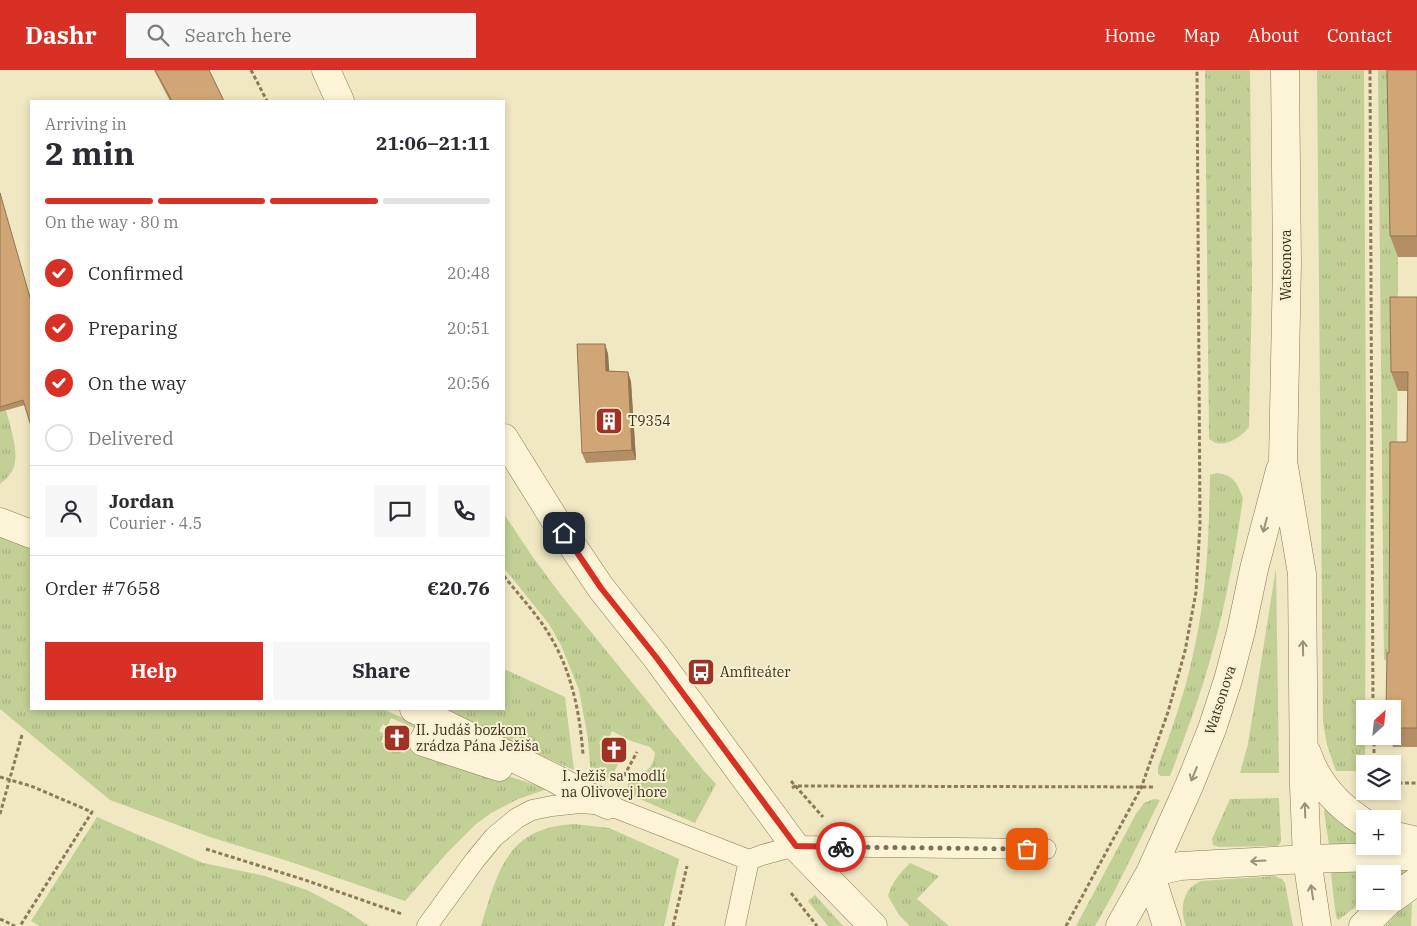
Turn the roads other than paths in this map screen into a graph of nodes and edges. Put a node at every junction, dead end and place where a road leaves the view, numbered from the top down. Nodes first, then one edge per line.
1 (326, 70) edge
2 (1285, 70) edge
3 (340, 100) edge
4 (505, 440) edge
5 (1283, 461) junction
6 (0, 522) edge
7 (30, 534) edge
8 (424, 714) edge
9 (1304, 745) junction
10 (608, 805) junction
11 (1356, 817) edge
12 (1401, 837) edge
13 (1417, 841) edge
14 (796, 846) junction
15 (1046, 849) dead end
16 (1417, 856) edge
17 (1307, 859) junction
18 (749, 860) junction
19 (1150, 873) junction
20 (1417, 881) edge
21 (1401, 893) edge
22 (1380, 910) edge
23 (428, 925) edge
24 (735, 926) edge
25 (873, 926) edge
26 (1120, 926) edge
27 (1167, 926) edge
28 (1317, 926) edge
29 (1363, 926) edge

1 - 3 street
2 - 5 street, Watsonova
4 - 14 street
9 -> 5 street, Watsonova
5 -> 19 street, Watsonova
6 - 7 street
8 - 10 street
9 - 11 street
17 -> 9 street, Watsonova
10 - 18 lane
10 - 23 lane
12 - 13 street
14 - 15 lane
14 - 18 lane
14 - 25 street
16 - 17 street
17 -> 19 street
28 -> 17 street, Watsonova
18 - 24 lane
19 - 26 street, Watsonova
19 - 27 street
20 - 21 street
22 - 29 street

